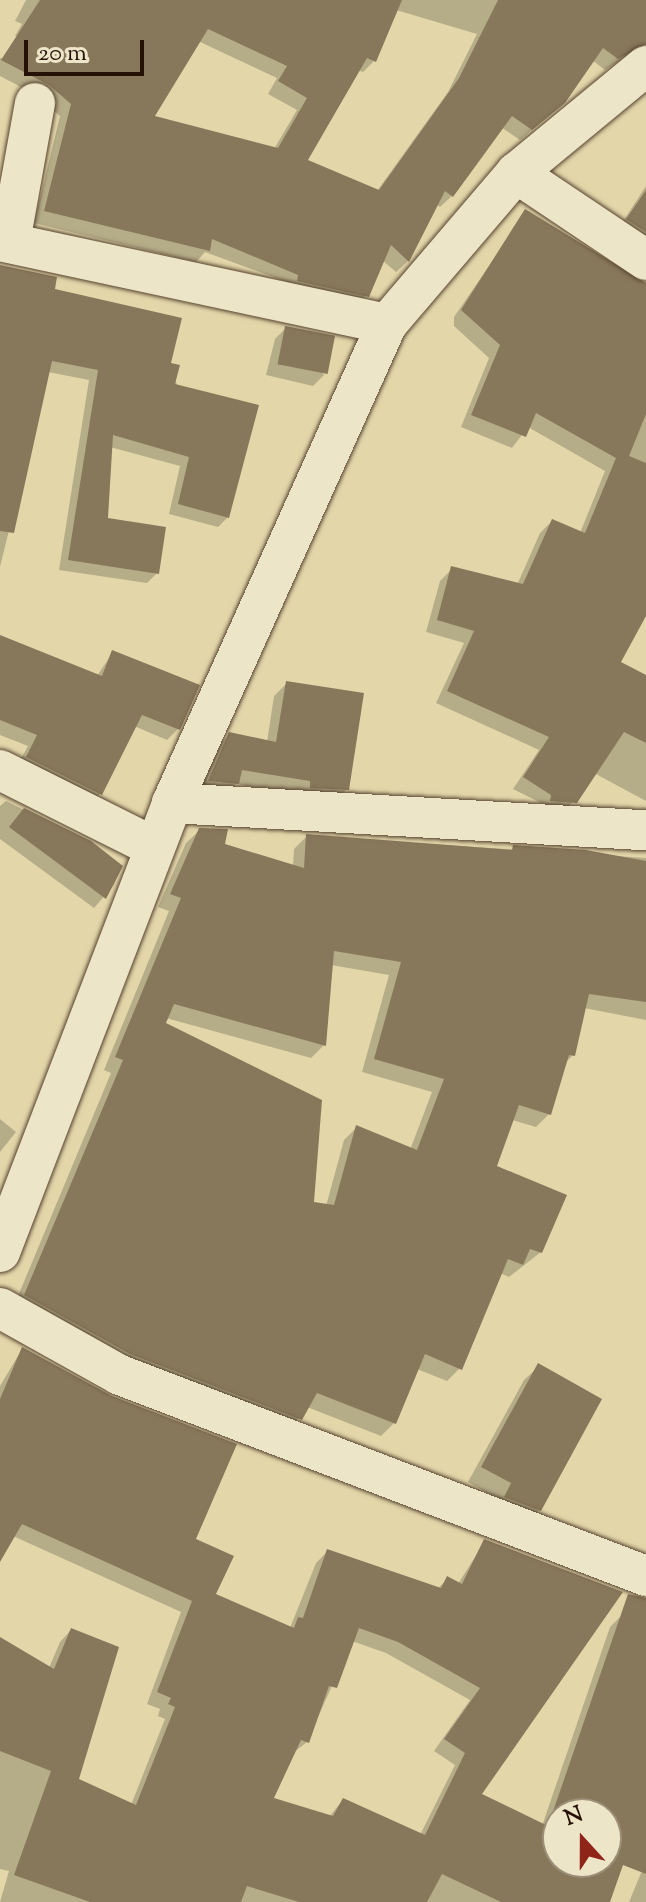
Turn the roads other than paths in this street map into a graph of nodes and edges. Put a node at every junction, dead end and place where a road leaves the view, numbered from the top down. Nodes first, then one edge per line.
1 (646, 66) edge
2 (35, 103) dead end
3 (516, 173) junction
4 (5, 241) edge
5 (646, 260) edge
6 (387, 324) junction
7 (0, 770) edge
8 (172, 803) junction
9 (646, 830) edge
10 (154, 847) junction
11 (0, 1252) edge
12 (0, 1308) edge
13 (646, 1576) edge

1 - 3 street
2 - 4 street
3 - 5 street
3 - 6 street
4 - 6 street
6 - 8 street
7 - 10 street
8 - 9 street
8 - 10 street
10 - 11 street
12 - 13 street

